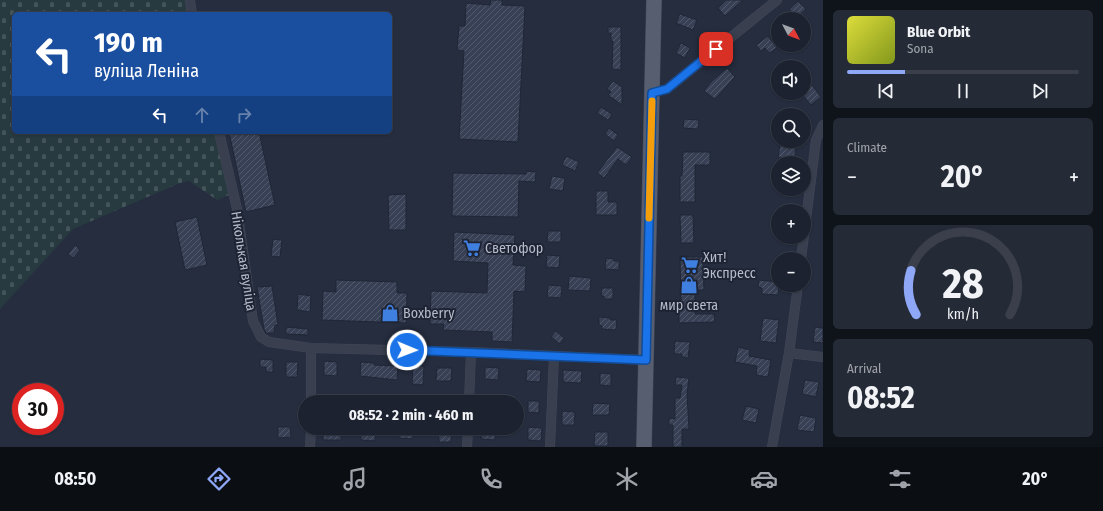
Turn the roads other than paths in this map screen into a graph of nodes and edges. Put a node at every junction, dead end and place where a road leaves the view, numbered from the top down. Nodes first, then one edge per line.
1 (190, 0) edge
2 (654, 0) edge
3 (777, 0) edge
4 (192, 12) edge
5 (652, 93) junction
6 (823, 125) edge
7 (219, 134) edge
8 (802, 252) edge
9 (797, 292) edge
10 (312, 348) junction
11 (471, 352) junction
12 (789, 353) junction
13 (554, 356) junction
14 (823, 357) edge
15 (646, 360) junction
16 (311, 395) edge
17 (469, 395) edge
18 (311, 435) edge
19 (468, 435) edge
20 (310, 447) edge
21 (467, 447) edge
22 (550, 447) edge
23 (644, 447) edge
24 (772, 447) edge

1 - 4 street
2 - 5 main road
3 - 5 street
5 - 15 main road
6 - 8 street
7 - 10 street, Ніколькая вуліца
9 - 12 street
10 - 11 street, Ніколькая вуліца
10 - 16 street
11 - 13 street, Ніколькая вуліца
11 - 17 street
12 - 14 street
12 - 24 street
13 - 15 street, Ніколькая вуліца
13 - 22 street
15 - 23 main road
18 - 20 street
19 - 21 street

